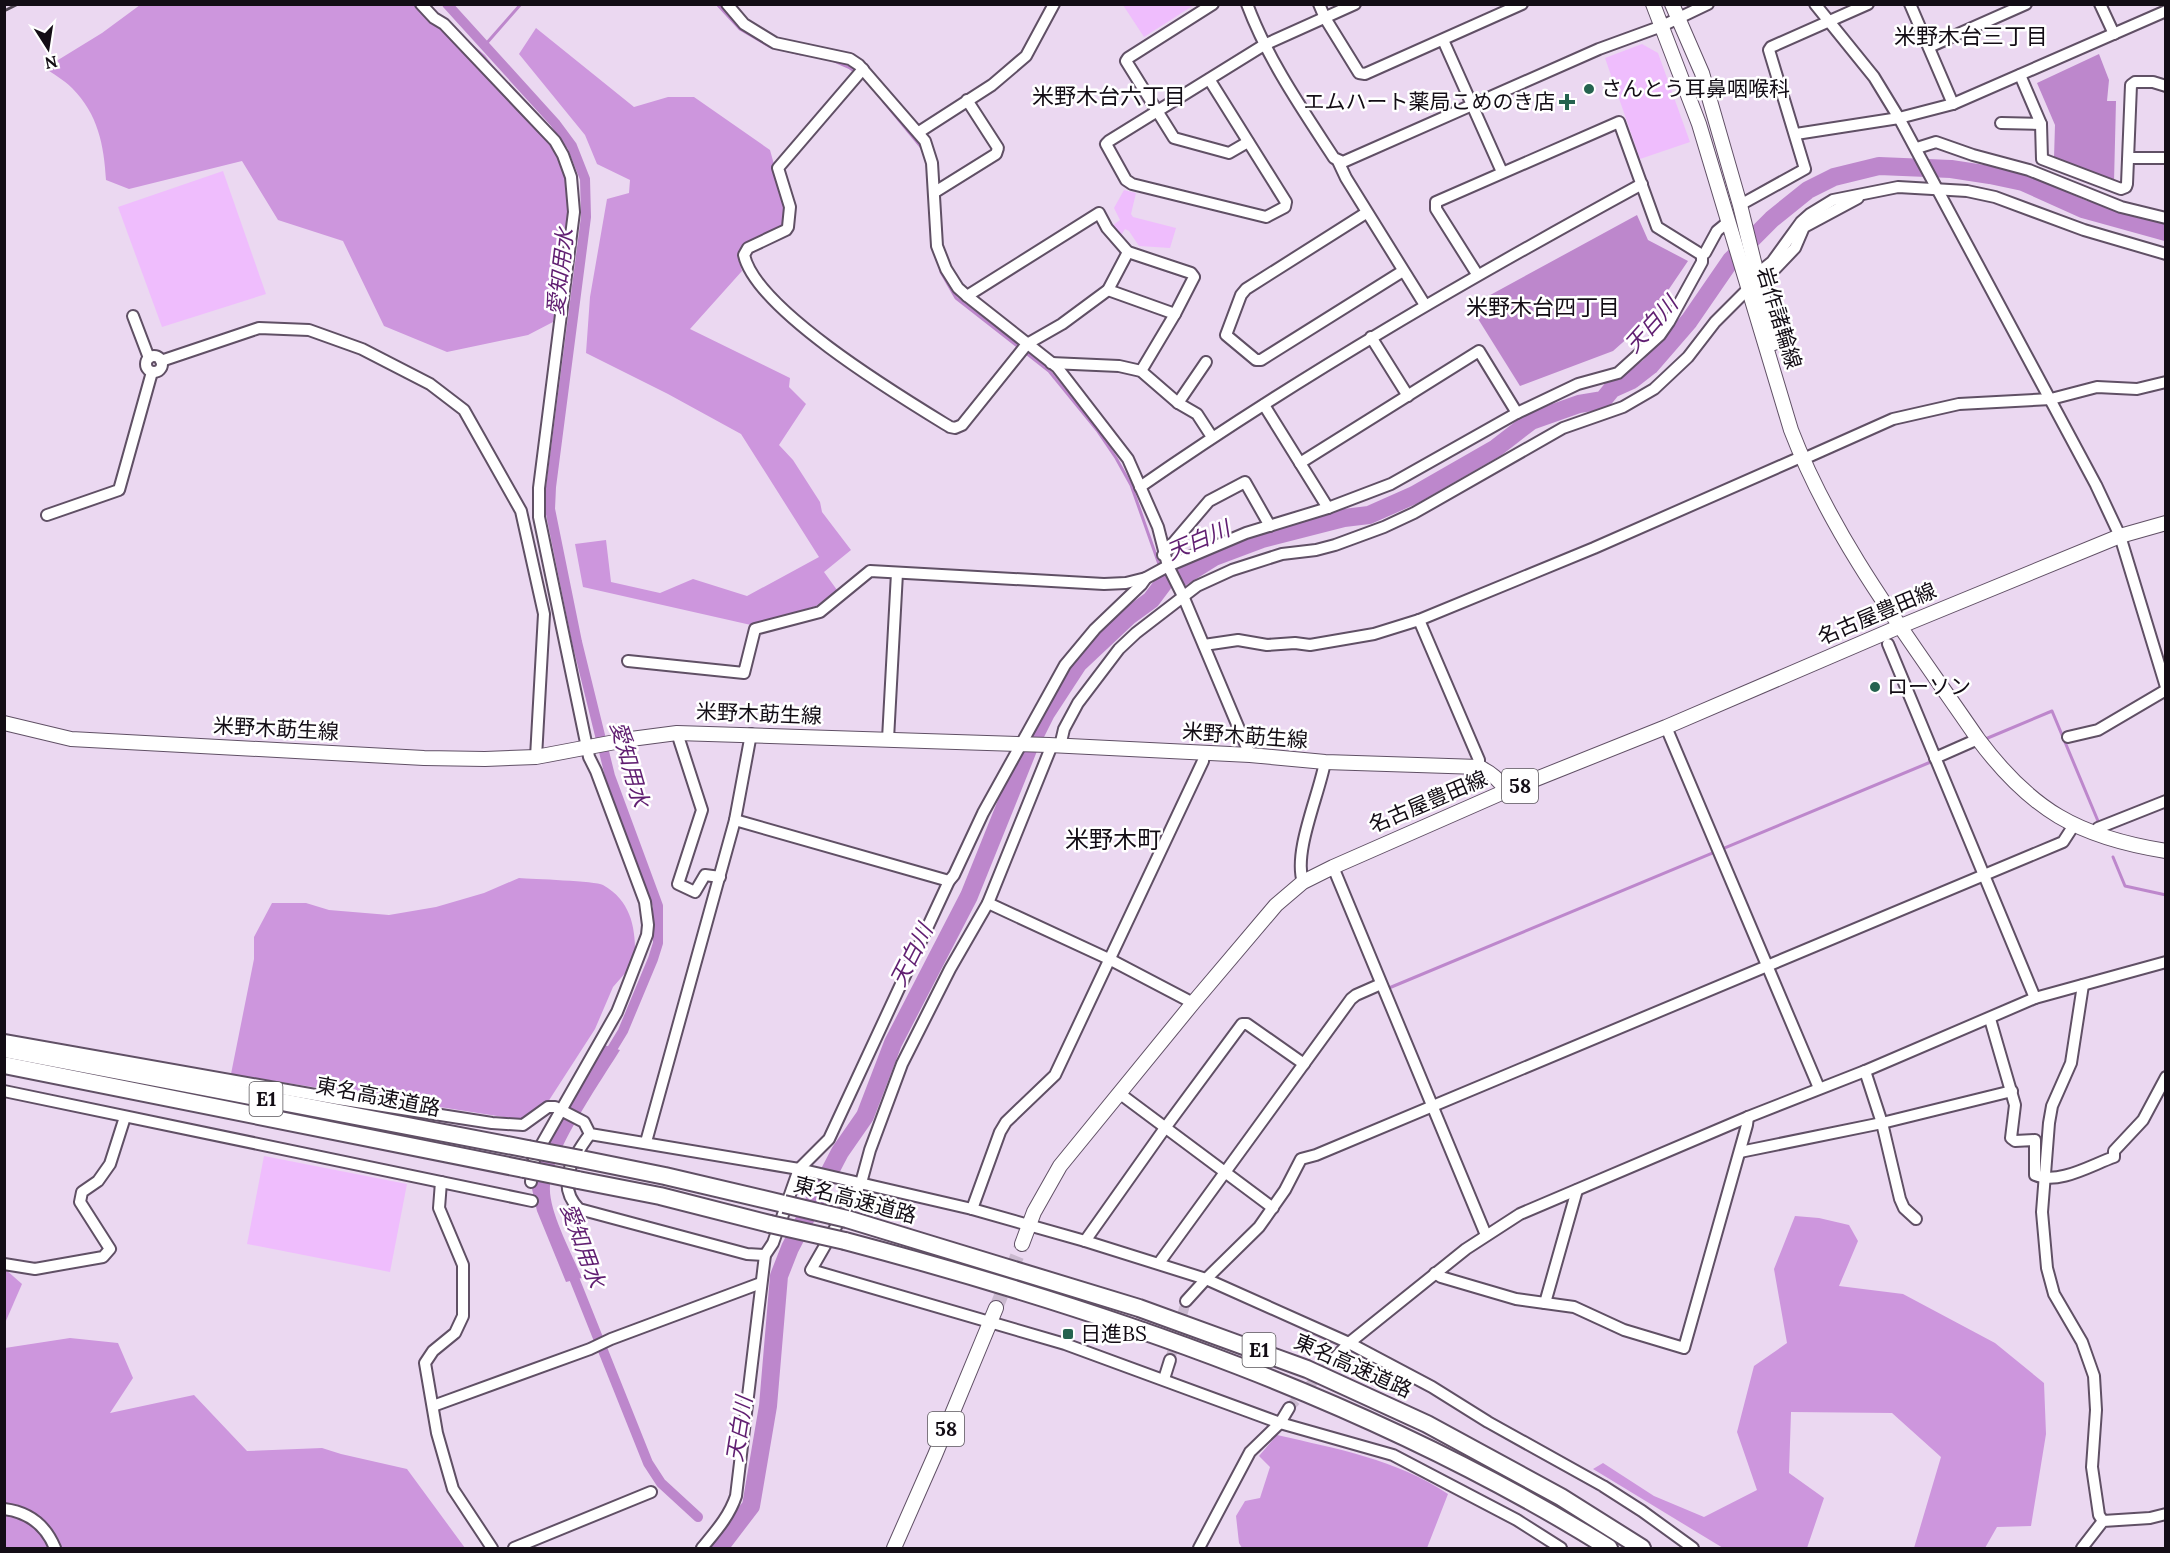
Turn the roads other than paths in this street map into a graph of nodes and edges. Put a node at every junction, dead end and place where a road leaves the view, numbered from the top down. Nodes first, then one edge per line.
1 (421, 4) edge
2 (727, 4) edge
3 (1054, 4) edge
4 (1213, 4) edge
5 (1246, 4) edge
6 (1319, 4) edge
7 (1355, 4) edge
8 (1522, 4) edge
9 (1653, 4) edge
10 (1672, 4) edge
11 (1708, 4) edge
12 (1815, 4) edge
13 (1868, 4) edge
14 (1911, 4) edge
15 (2026, 4) edge
16 (2100, 4) edge
17 (2166, 11) edge
18 (1325, 18) junction
19 (1678, 18) junction
20 (1828, 22) junction
21 (1662, 26) junction
22 (2114, 34) junction
23 (1443, 40) junction
24 (1264, 45) junction
25 (1929, 47) junction
26 (863, 69) junction
27 (2020, 75) junction
28 (1209, 79) junction
29 (2166, 86) edge
30 (967, 100) junction
31 (1953, 104) junction
32 (1472, 106) junction
33 (1156, 112) junction
34 (1899, 118) junction
35 (2001, 123) dead end
36 (2041, 124) junction
37 (919, 132) junction
38 (1796, 134) junction
39 (1248, 142) junction
40 (1918, 151) junction
41 (2129, 158) junction
42 (2166, 158) edge
43 (1338, 161) junction
44 (1502, 172) junction
45 (1642, 184) junction
46 (1939, 190) junction
47 (935, 192) junction
48 (1866, 194) junction
49 (1741, 211) junction
50 (1366, 213) junction
51 (2166, 218) edge
52 (1730, 228) junction
53 (1128, 252) junction
54 (2166, 254) edge
55 (1702, 255) junction
56 (1774, 270) tunnel mouth
57 (1403, 271) junction
58 (1757, 271) junction
59 (1477, 274) junction
60 (1748, 289) junction
61 (1108, 290) junction
62 (967, 296) junction
63 (1425, 305) junction
64 (1737, 307) dead end
65 (1175, 315) junction
66 (133, 316) dead end
67 (1371, 337) junction
68 (1027, 344) junction
69 (1688, 357) junction
70 (149, 358) junction
71 (161, 361) junction
72 (1206, 362) dead end
73 (1050, 363) junction
74 (1141, 371) junction
75 (152, 372) junction
76 (2166, 381) edge
77 (1408, 396) junction
78 (2051, 399) junction
79 (1178, 403) junction
80 (1264, 405) junction
81 (1517, 412) junction
82 (1212, 437) junction
83 (1806, 457) junction
84 (1300, 463) junction
85 (1140, 487) junction
86 (1328, 508) junction
87 (47, 515) dead end
88 (2166, 523) edge
89 (1270, 526) junction
90 (2120, 536) junction
91 (1163, 555) junction
92 (1168, 566) junction
93 (897, 573) junction
94 (1146, 578) junction
95 (1183, 596) junction
96 (1419, 620) junction
97 (1901, 626) junction
98 (1888, 644) dead end
99 (1204, 645) junction
100 (628, 661) dead end
101 (2166, 689) edge
102 (4, 723) edge
103 (1666, 727) junction
104 (677, 733) junction
105 (751, 734) junction
106 (2068, 737) dead end
107 (888, 739) junction
108 (1978, 739) junction
109 (1022, 745) junction
110 (1053, 746) junction
111 (587, 747) junction
112 (1204, 754) junction
113 (1250, 755) junction
114 (536, 757) junction
115 (1935, 758) junction
116 (1325, 762) junction
117 (1479, 767) junction
118 (1506, 791) junction
119 (2166, 801) edge
120 (735, 820) junction
121 (2074, 825) junction
122 (2098, 828) dead end
123 (2166, 851) edge
124 (1333, 867) junction
125 (1985, 875) junction
126 (720, 877) junction
127 (949, 880) junction
128 (1303, 882) junction
129 (988, 903) junction
130 (1111, 960) junction
131 (2166, 962) edge
132 (1768, 966) junction
133 (1381, 984) junction
134 (2083, 985) junction
135 (2036, 998) junction
136 (1193, 1003) junction
137 (1990, 1019) junction
138 (4, 1040) edge
139 (4, 1049) edge
140 (1304, 1064) junction
141 (4, 1065) edge
142 (1865, 1071) junction
143 (2166, 1077) edge
144 (1819, 1088) junction
145 (4, 1091) edge
146 (2012, 1091) junction
147 (1119, 1093) junction
148 (1432, 1106) junction
149 (561, 1110) junction
150 (125, 1117) junction
151 (1748, 1117) junction
152 (1882, 1123) junction
153 (1165, 1128) junction
154 (590, 1134) junction
155 (646, 1142) junction
156 (1740, 1152) junction
157 (804, 1170) junction
158 (1224, 1172) junction
159 (528, 1176) junction
160 (2045, 1179) junction
161 (441, 1182) junction
162 (861, 1184) junction
163 (1577, 1190) junction
164 (532, 1201) dead end
165 (1273, 1208) junction
166 (972, 1209) junction
167 (1916, 1219) dead end
168 (1030, 1224) junction
169 (1486, 1235) junction
170 (1085, 1241) junction
171 (1022, 1244) tunnel mouth
172 (765, 1255) junction
173 (1159, 1263) junction
174 (4, 1264) edge
175 (1436, 1273) junction
176 (1206, 1279) junction
177 (761, 1283) junction
178 (1186, 1301) tunnel mouth
179 (1545, 1303) junction
180 (996, 1308) tunnel mouth
181 (990, 1324) junction
182 (1349, 1342) junction
183 (1335, 1358) tunnel mouth
184 (1170, 1360) tunnel mouth
185 (1164, 1379) junction
186 (433, 1406) junction
187 (1289, 1408) tunnel mouth
188 (1280, 1423) junction
189 (651, 1492) dead end
190 (4, 1509) edge
191 (2166, 1514) edge
192 (2103, 1521) junction
193 (55, 1548) edge
194 (492, 1548) edge
195 (514, 1548) edge
196 (702, 1548) edge
197 (894, 1548) edge
198 (1199, 1548) edge
199 (1561, 1548) edge
200 (1609, 1548) edge
201 (1642, 1548) edge
202 (1694, 1548) edge
203 (2082, 1548) edge

1 - 111 street
2 - 26 street
3 - 30 street
4 - 33 street
5 - 24 street
6 - 18 street
7 - 18 street
8 - 23 street
9 - 21 main road, 岩作諸輪線
10 - 19 main road, 岩作諸輪線
11 - 19 street
12 - 20 street
13 - 20 street
14 - 25 street
15 - 25 street
16 - 22 street
17 - 22 street
18 - 23 street
18 - 24 street
19 - 21 street
19 - 49 main road, 岩作諸輪線
20 - 34 street
20 - 38 street
21 - 32 street
21 - 52 main road, 岩作諸輪線
22 - 27 street
23 - 32 street
24 - 28 street
24 - 43 street
25 - 31 street
26 - 37 street
26 - 68 street
27 - 31 street
27 - 36 street
28 - 33 street
28 - 39 street
29 - 41 street
30 - 37 street
30 - 47 street
31 - 34 street
32 - 43 street
32 - 44 street
33 - 39 street
33 - 39 street
34 - 38 street
34 - 40 street
35 - 36 street
36 - 41 street
37 - 47 street
38 - 49 street
40 - 46 street
40 - 51 street
41 - 42 street
43 - 50 street
44 - 45 street
44 - 59 street
45 - 55 street
45 - 59 street
46 - 48 street
46 - 54 street
46 - 78 street
47 - 62 street
48 - 56 street
48 - 58 street
49 - 58 main road, 岩作諸輪線
50 - 57 street
50 - 57 street
52 - 55 street
52 - 60 main road, 岩作諸輪線
53 - 61 street
53 - 62 street
53 - 65 street
55 - 81 street
57 - 63 street
58 - 83 main road, 岩作諸輪線
59 - 63 street
60 - 69 street
60 - 83 main road, 岩作諸輪線
61 - 65 street
61 - 68 street
62 - 68 street
63 - 67 street
64 - 69 street
65 - 74 street
66 - 70 street
67 - 77 street
67 - 80 street
68 - 73 street
69 - 95 street
70 - 71 street
70 - 75 street
71 - 75 street
71 - 114 street
72 - 79 street
73 - 74 street
73 - 85 street
74 - 79 street
75 - 87 street
76 - 78 street
77 - 81 street
77 - 84 street
78 - 83 street
78 - 90 street
79 - 82 street
80 - 82 street
80 - 84 street
81 - 86 street
82 - 85 street
83 - 96 street
83 - 97 main road, 岩作諸輪線
84 - 86 street
85 - 91 street
86 - 89 street
88 - 90 main road, 名古屋豊田線 / 58
89 - 91 street
89 - 92 street
90 - 97 main road, 名古屋豊田線 / 58
90 - 101 street
91 - 92 street
92 - 94 street
92 - 95 street
93 - 94 street
93 - 100 street
93 - 107 street
94 - 109 street
95 - 99 street
95 - 110 street
96 - 99 street
96 - 117 street
97 - 103 main road, 名古屋豊田線 / 58
97 - 108 main road, 岩作諸輪線
98 - 115 street
99 - 113 street
101 - 106 street
102 - 114 main road, 米野木莇生線
103 - 118 main road, 名古屋豊田線 / 58
103 - 132 street
104 - 105 main road, 米野木莇生線
104 - 111 main road, 米野木莇生線
104 - 126 street
105 - 107 main road, 米野木莇生線
105 - 120 street
107 - 109 main road, 米野木莇生線
108 - 115 street
108 - 121 main road, 岩作諸輪線
109 - 110 main road, 米野木莇生線
109 - 127 street
110 - 112 main road, 米野木莇生線
110 - 129 street
111 - 114 main road, 米野木莇生線
111 - 149 street
112 - 113 main road, 米野木莇生線
112 - 130 street
113 - 116 main road, 米野木莇生線
115 - 125 street
116 - 117 main road, 米野木莇生線
116 - 128 street
117 - 118 main road
118 - 124 main road, 名古屋豊田線 / 58
119 - 122 street
120 - 126 street
120 - 127 street
121 - 123 main road, 岩作諸輪線
121 - 125 street
124 - 128 main road, 名古屋豊田線 / 58
124 - 133 street
125 - 132 street
125 - 135 street
126 - 155 street
127 - 157 street
128 - 136 main road, 名古屋豊田線 / 58
129 - 130 street
129 - 162 street
130 - 136 street
130 - 166 street
131 - 134 street
132 - 144 street
132 - 148 street
133 - 140 street
133 - 148 street
134 - 135 street
134 - 160 street
135 - 137 street
136 - 147 main road, 名古屋豊田線 / 58
137 - 142 street
137 - 146 street
138 - 149 street
139 - 201 highway, 東名高速道路 / E1, bridge
140 - 153 street
140 - 158 street
141 - 159 highway, 東名高速道路 / E1
142 - 144 street
142 - 152 street
143 - 160 street
144 - 151 street
145 - 150 street
146 - 152 street
146 - 160 street
147 - 153 street
147 - 168 main road, 名古屋豊田線 / 58
148 - 165 street
148 - 169 street
149 - 154 street
149 - 159 street
150 - 161 street
150 - 174 street
151 - 156 street
151 - 163 street
152 - 156 street
152 - 167 street
153 - 158 street
153 - 170 street
154 - 155 street
154 - 172 street
155 - 157 street
156 - 179 street
157 - 162 street
157 - 172 street
158 - 165 street
158 - 173 street
159 - 200 highway, 東名高速道路 / E1, bridge
160 - 192 street
161 - 164 street
161 - 186 street
162 - 166 street
162 - 181 street
163 - 169 street
163 - 179 street
165 - 176 street
166 - 168 street
168 - 170 street
168 - 171 main road, 名古屋豊田線 / 58
169 - 175 street
170 - 173 street
172 - 177 street
173 - 176 street
175 - 179 street
175 - 182 street
176 - 178 street
176 - 182 street
177 - 186 street
177 - 196 street
180 - 181 main road, 58
181 - 185 street
181 - 197 main road, 58
182 - 183 street
182 - 202 street
184 - 185 street
185 - 188 street
186 - 194 street
187 - 188 street
188 - 198 street
188 - 199 street
189 - 195 street
190 - 193 street
191 - 192 street
192 - 203 street

